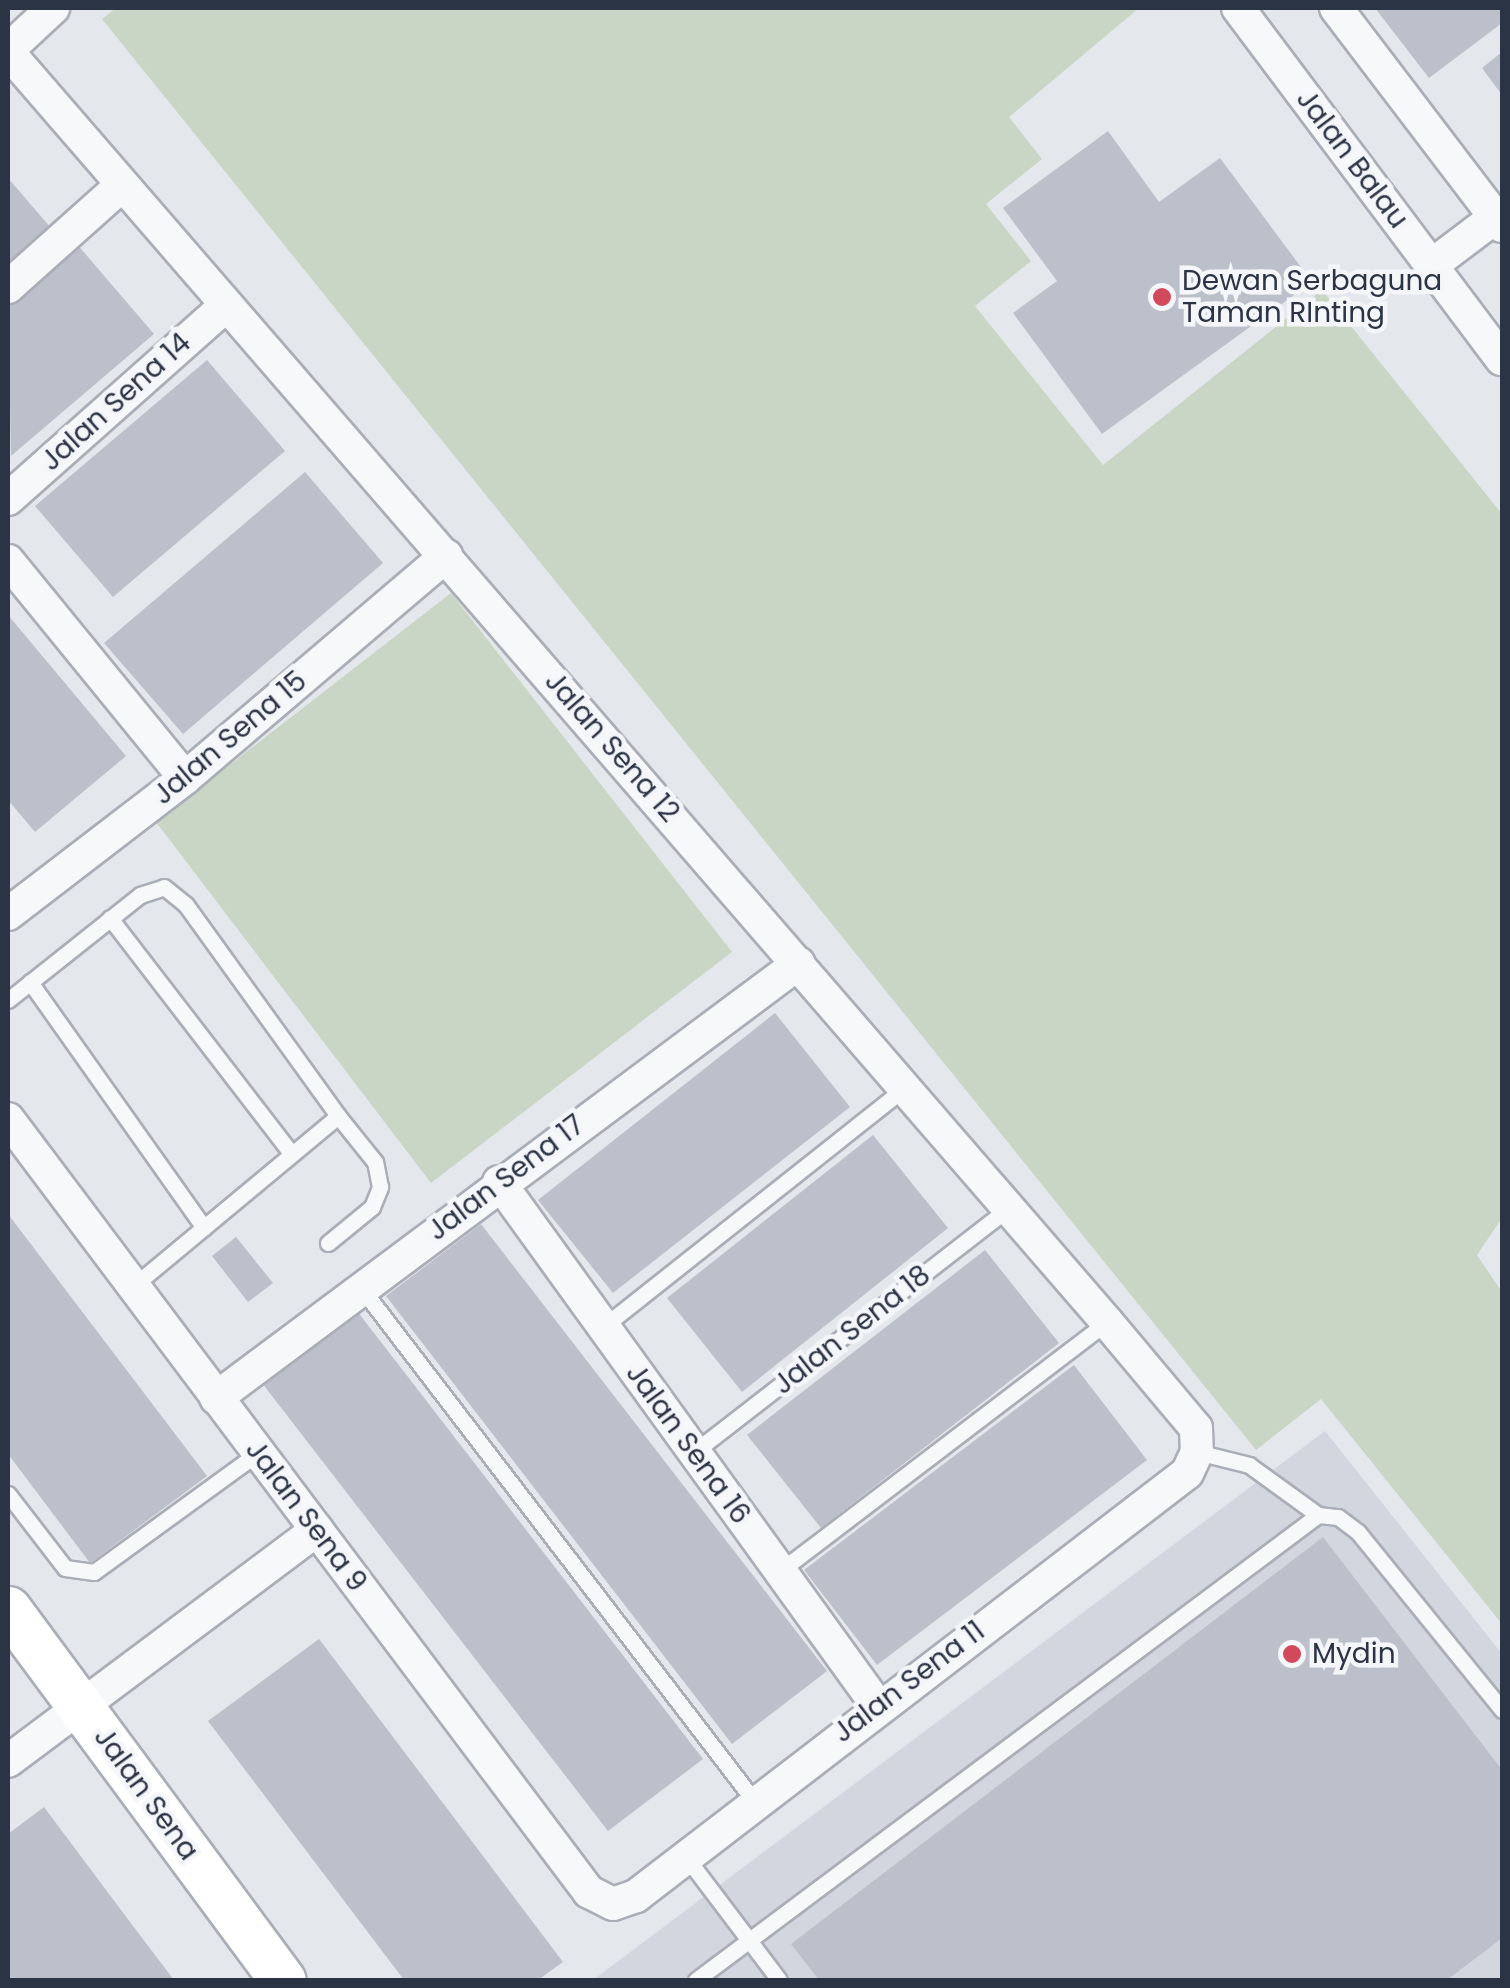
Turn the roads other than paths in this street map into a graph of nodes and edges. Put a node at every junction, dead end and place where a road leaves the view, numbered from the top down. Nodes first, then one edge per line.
1 (54, 8) edge
2 (1238, 8) edge
3 (1336, 8) edge
4 (8, 51) edge
5 (122, 186) junction
6 (1500, 219) edge
7 (1432, 265) junction
8 (8, 287) edge
9 (225, 306) junction
10 (1502, 359) edge
11 (8, 499) edge
12 (446, 556) junction
13 (8, 561) edge
14 (185, 778) junction
15 (8, 914) edge
16 (110, 918) junction
17 (799, 963) junction
18 (30, 982) junction
19 (8, 1000) edge
20 (906, 1087) junction
21 (338, 1116) junction
22 (8, 1118) edge
23 (292, 1154) junction
24 (499, 1182) junction
25 (1009, 1208) junction
26 (204, 1228) junction
27 (328, 1244) dead end
28 (133, 1286) junction
29 (360, 1288) junction
30 (1107, 1322) junction
31 (603, 1326) junction
32 (216, 1398) junction
33 (258, 1452) junction
34 (694, 1452) junction
35 (1197, 1452) junction
36 (8, 1494) edge
37 (1318, 1515) junction
38 (317, 1530) junction
39 (780, 1571) junction
40 (8, 1609) edge
41 (79, 1703) junction
42 (877, 1706) junction
43 (1502, 1710) edge
44 (8, 1761) edge
45 (755, 1802) junction
46 (686, 1857) junction
47 (613, 1904) joint
48 (748, 1939) junction
49 (282, 1980) edge
50 (696, 1980) edge
51 (779, 1980) edge

1 - 4 street
2 - 7 street, Jalan Balau
3 - 6 street
4 - 5 street, Jalan Sena 12
5 - 8 street
5 - 9 street, Jalan Sena 12
6 - 7 street
7 - 10 street, Jalan Balau
9 - 11 street, Jalan Sena 14
9 - 12 street, Jalan Sena 12
12 - 14 street, Jalan Sena 15
12 - 17 street, Jalan Sena 12
13 - 14 street
14 - 15 street, Jalan Sena 15
16 - 18 lane
16 - 21 lane
16 - 23 lane
17 - 20 street, Jalan Sena 12
17 - 24 street, Jalan Sena 17
18 - 19 lane
18 - 26 lane
20 - 25 street, Jalan Sena 12
20 - 31 lane
21 - 23 lane
21 - 27 lane
22 - 28 street, Jalan Sena 9
23 - 26 lane
24 - 29 street, Jalan Sena 17
24 - 31 street, Jalan Sena 16
25 - 30 street, Jalan Sena 12
25 - 34 lane, Jalan Sena 18
26 - 28 lane
28 - 32 street, Jalan Sena 9
29 - 32 street, Jalan Sena 17
29 - 45 lane
30 - 35 street, Jalan Sena 12
30 - 39 lane
31 - 34 street, Jalan Sena 16
32 - 33 street, Jalan Sena 9
33 - 36 lane
33 - 38 street, Jalan Sena 9
34 - 39 street, Jalan Sena 16
35 - 37 lane
35 - 42 street, Jalan Sena 11
37 - 43 lane
37 - 48 lane
38 - 41 street
38 - 47 street, Jalan Sena 9
39 - 42 street, Jalan Sena 16
40 - 41 street, Jalan Sena
41 - 44 street
41 - 49 street, Jalan Sena
42 - 45 street, Jalan Sena 11
45 - 46 street, Jalan Sena 11
46 - 47 street, Jalan Sena 11
46 - 48 lane
48 - 50 lane
48 - 51 lane

